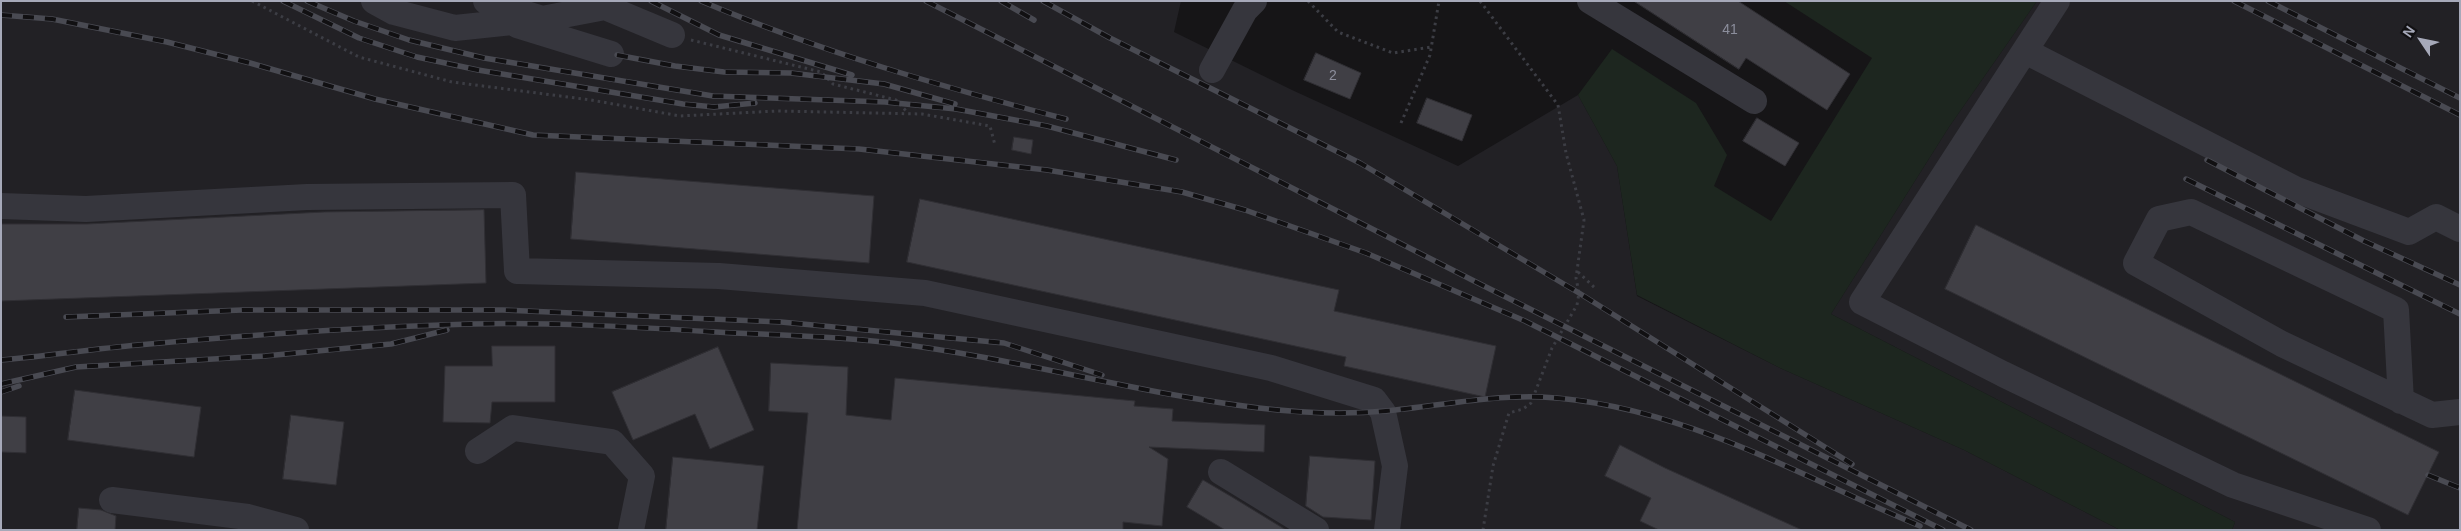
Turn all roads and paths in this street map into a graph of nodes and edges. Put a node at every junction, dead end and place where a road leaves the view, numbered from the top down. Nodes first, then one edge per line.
1 (252, 1) edge
2 (374, 1) edge
3 (486, 1) edge
4 (1254, 1) edge
5 (1308, 1) edge
6 (1439, 1) edge
7 (1480, 1) edge
8 (1590, 1) edge
9 (2058, 1) edge
10 (542, 19) junction
11 (507, 22) junction
12 (672, 35) joint
13 (1432, 47) junction
14 (2025, 51) junction
15 (612, 54) dead end
16 (1212, 70) dead end
17 (1754, 101) dead end
18 (908, 114) junction
19 (1401, 123) dead end
20 (996, 145) dead end
21 (1, 206) edge
22 (2460, 229) edge
23 (1577, 272) junction
24 (1596, 289) dead end
25 (2401, 401) junction
26 (2460, 412) edge
27 (478, 451) dead end
28 (1221, 472) dead end
29 (112, 500) dead end
30 (296, 530) edge
31 (631, 530) edge
32 (1316, 530) edge
33 (1387, 530) edge
34 (1483, 530) edge
35 (2368, 530) edge

1 - 18 path
2 - 11 lane
3 - 10 lane
4 - 16 lane
5 - 13 path
6 - 13 path
7 - 23 path
8 - 17 lane
9 - 14 lane
10 - 11 lane
10 - 12 lane
11 - 15 lane
12 - 18 path
13 - 19 path
14 - 22 lane
14 - 35 lane
18 - 20 path
21 - 33 lane
23 - 24 path
23 - 34 path
25 - 25 lane
25 - 26 lane
27 - 31 lane
28 - 32 lane
29 - 30 lane

